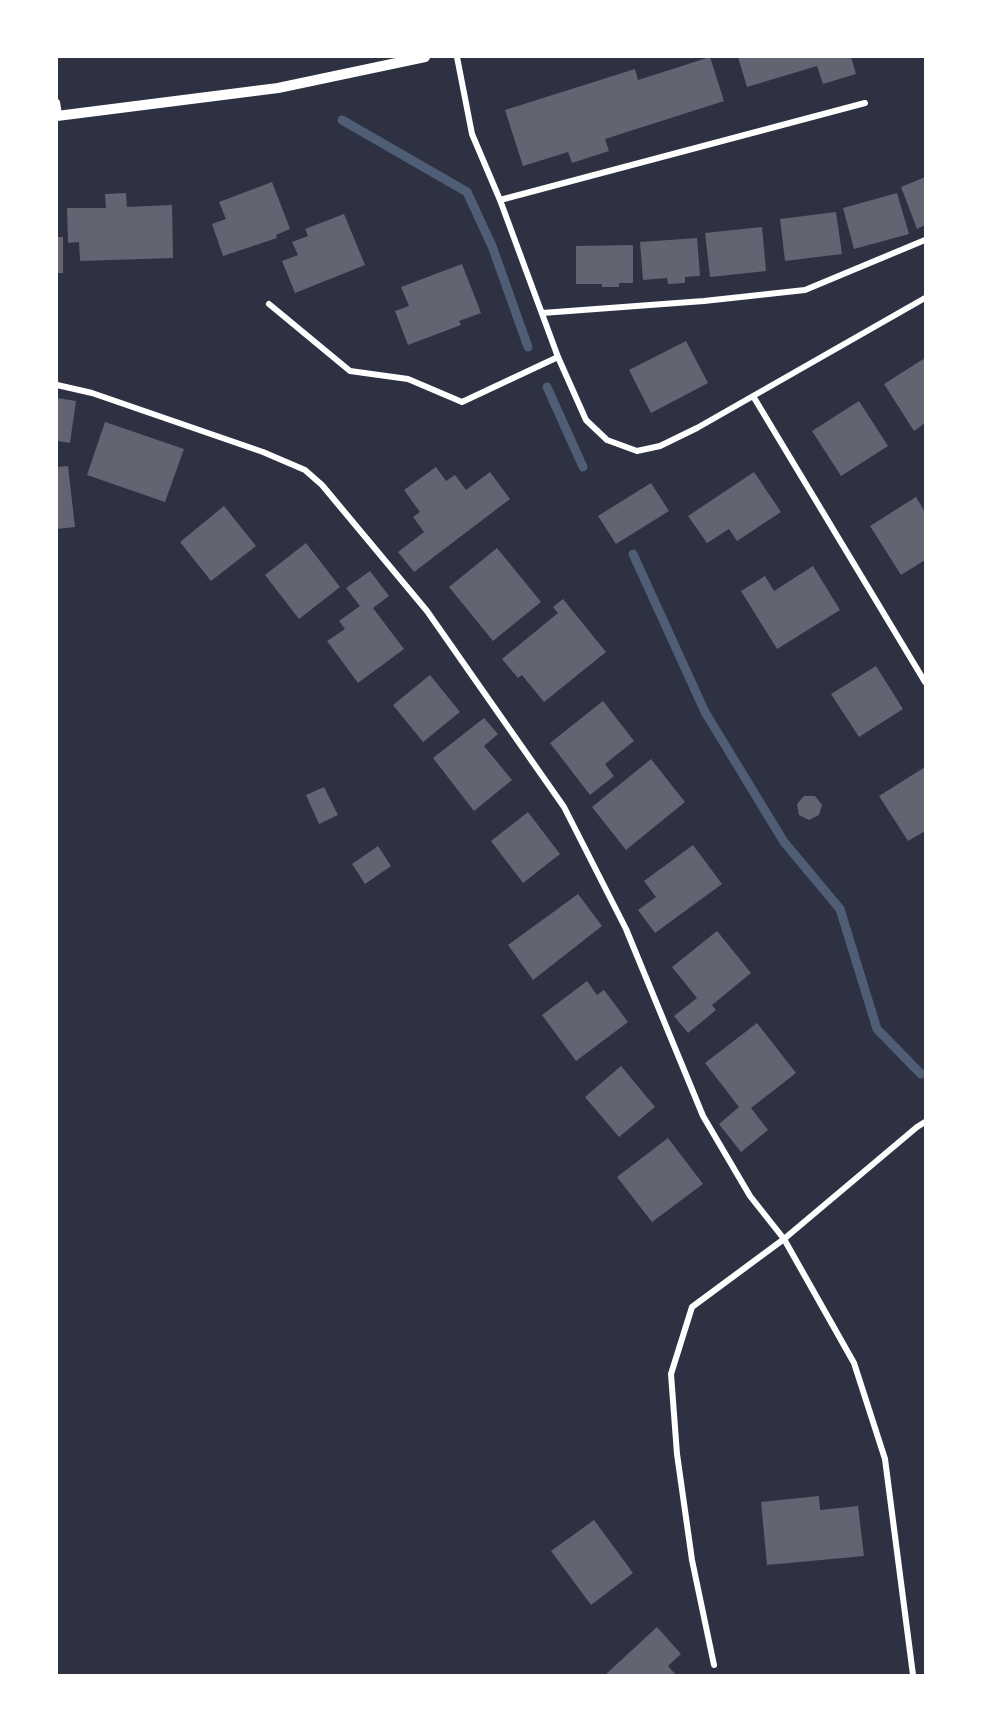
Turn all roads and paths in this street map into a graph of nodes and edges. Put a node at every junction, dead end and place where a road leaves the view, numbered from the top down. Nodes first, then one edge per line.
1 (424, 57) edge
2 (457, 57) edge
3 (57, 102) edge
4 (866, 103) dead end
5 (58, 115) edge
6 (500, 200) junction
7 (925, 240) edge
8 (925, 298) edge
9 (269, 304) dead end
10 (542, 313) junction
11 (558, 357) junction
12 (57, 385) edge
13 (753, 396) junction
14 (925, 682) edge
15 (925, 1122) edge
16 (784, 1239) junction
17 (714, 1665) dead end
18 (913, 1675) edge

1 - 5 street
2 - 6 street
3 - 5 street
4 - 6 street
6 - 10 street
7 - 10 street
8 - 13 street
9 - 11 street
10 - 11 street
11 - 13 street
12 - 16 street
13 - 14 street
15 - 16 street
16 - 17 street
16 - 18 street

